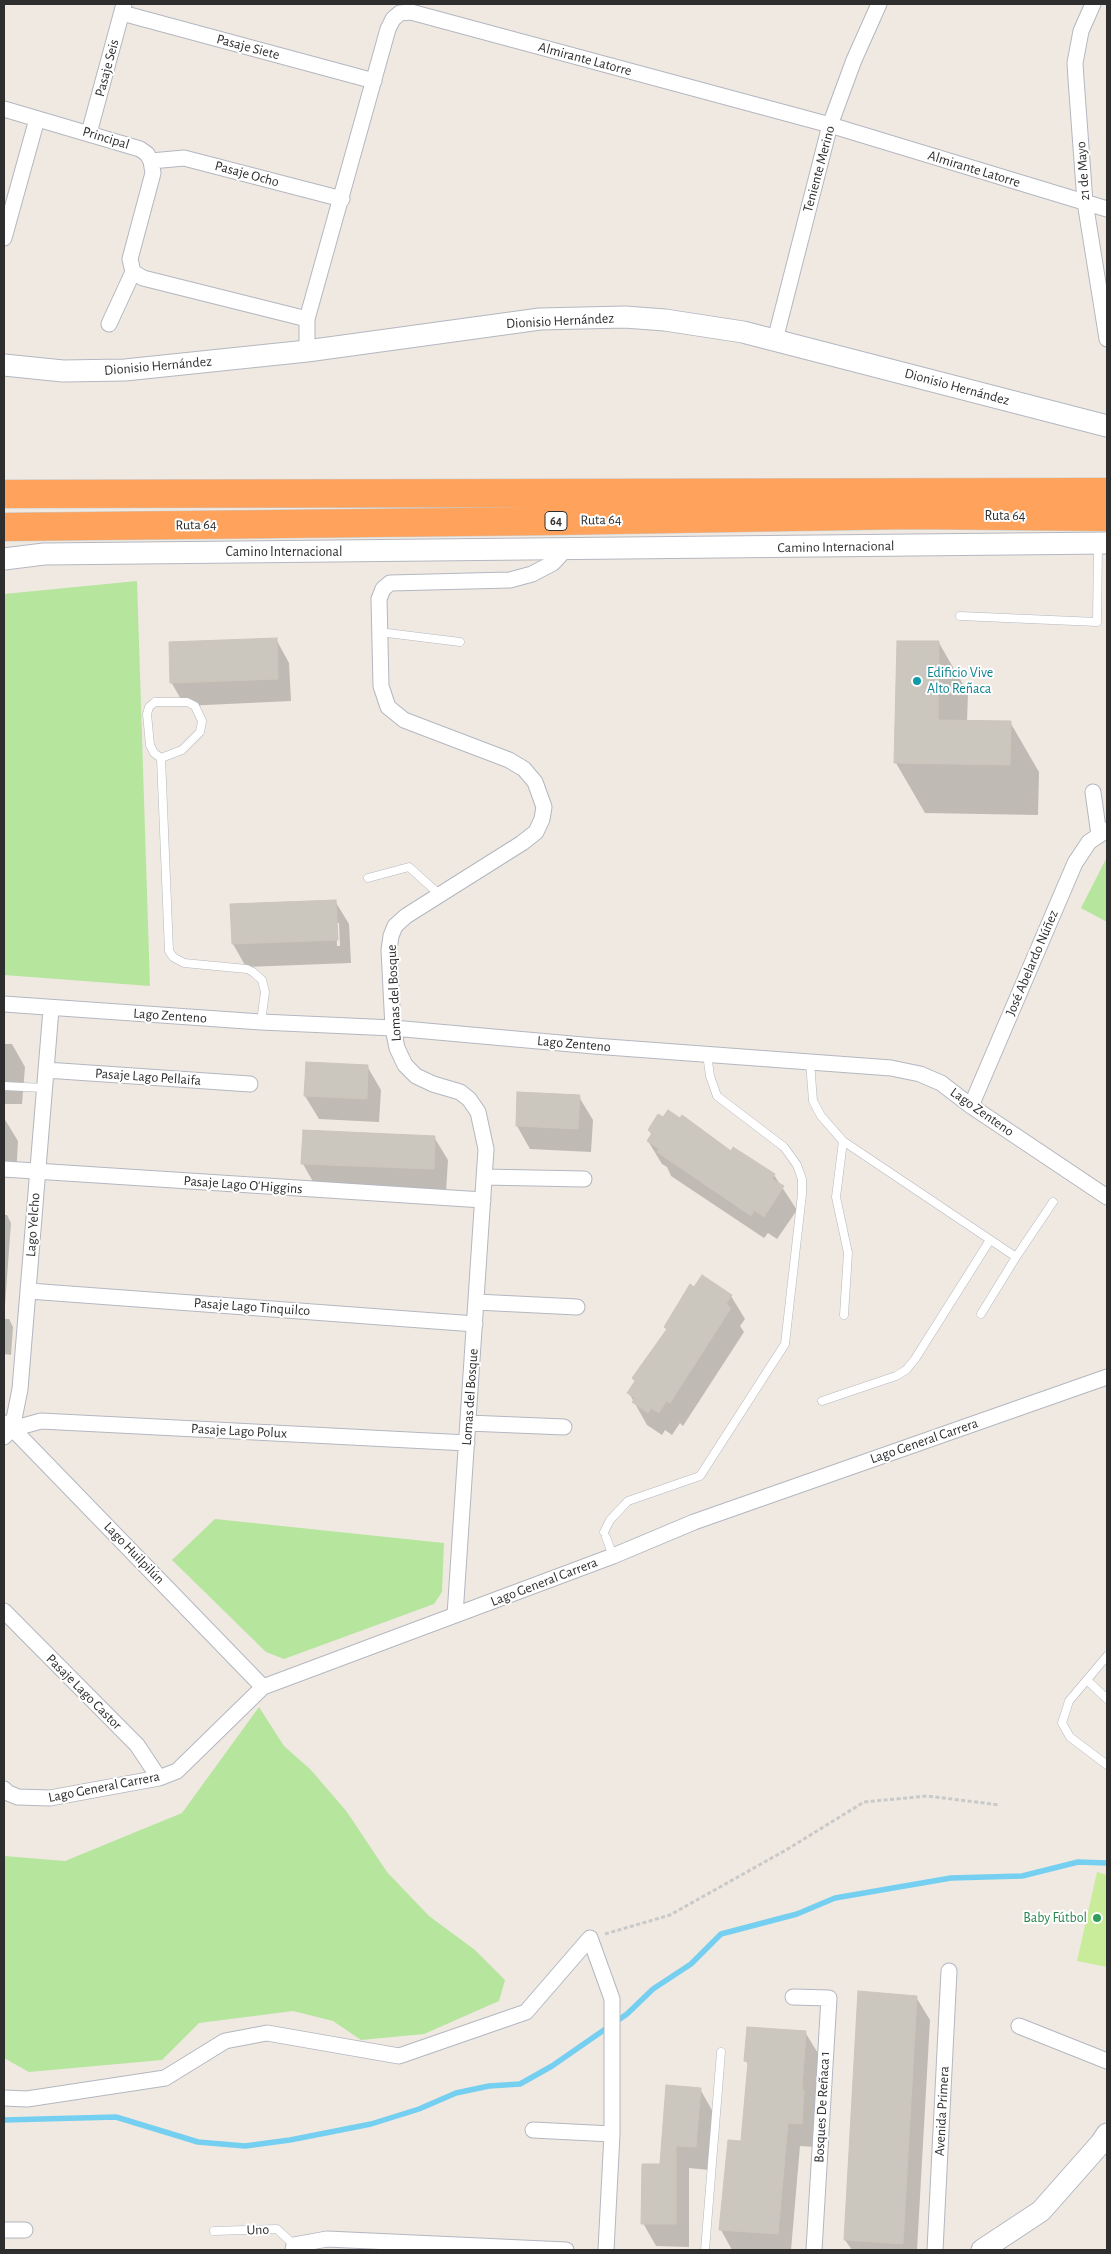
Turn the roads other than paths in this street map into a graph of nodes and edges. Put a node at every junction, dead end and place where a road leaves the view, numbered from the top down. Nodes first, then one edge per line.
1 (879, 4) edge
2 (1093, 4) edge
3 (123, 8) edge
4 (374, 81) junction
5 (4, 109) edge
6 (37, 119) junction
7 (830, 125) junction
8 (89, 133) junction
9 (150, 161) junction
10 (342, 199) junction
11 (1084, 202) junction
12 (1107, 209) edge
13 (4, 238) edge
14 (133, 272) junction
15 (307, 319) junction
16 (109, 324) dead end
17 (1107, 339) edge
18 (775, 340) junction
19 (306, 351) junction
20 (4, 365) edge
21 (1107, 426) edge
22 (1107, 492) edge
23 (4, 494) edge
24 (1107, 516) edge
25 (4, 526) edge
26 (1103, 543) edge
27 (565, 550) junction
28 (4, 559) edge
29 (960, 616) dead end
30 (379, 632) junction
31 (460, 642) dead end
32 (160, 758) junction
33 (1093, 792) dead end
34 (1103, 832) edge
35 (368, 878) dead end
36 (440, 895) junction
37 (4, 1004) edge
38 (50, 1009) junction
39 (261, 1022) junction
40 (393, 1028) junction
41 (707, 1054) junction
42 (810, 1062) junction
43 (46, 1070) junction
44 (250, 1084) dead end
45 (4, 1086) edge
46 (44, 1088) junction
47 (971, 1106) junction
48 (843, 1141) junction
49 (4, 1169) edge
50 (37, 1172) junction
51 (484, 1177) junction
52 (584, 1179) dead end
53 (1107, 1197) edge
54 (483, 1200) junction
55 (1053, 1202) dead end
56 (990, 1240) junction
57 (1016, 1258) junction
58 (29, 1291) junction
59 (476, 1302) junction
60 (577, 1307) dead end
61 (981, 1314) dead end
62 (844, 1315) dead end
63 (474, 1324) junction
64 (1107, 1377) edge
65 (822, 1402) dead end
66 (468, 1423) junction
67 (564, 1427) dead end
68 (7, 1429) edge
69 (467, 1443) junction
70 (613, 1556) junction
71 (4, 1611) edge
72 (455, 1615) junction
73 (1107, 1656) edge
74 (1087, 1680) junction
75 (263, 1687) junction
76 (1107, 1699) edge
77 (1107, 1765) edge
78 (159, 1778) junction
79 (4, 1789) edge
80 (949, 1971) dead end
81 (794, 1997) dead end
82 (1019, 2026) dead end
83 (721, 2052) dead end
84 (1107, 2061) edge
85 (4, 2098) edge
86 (533, 2130) dead end
87 (612, 2134) junction
88 (1107, 2134) edge
89 (4, 2230) edge
90 (25, 2230) dead end
91 (214, 2231) dead end
92 (293, 2248) edge
93 (566, 2250) edge
94 (606, 2250) edge
95 (705, 2250) edge
96 (814, 2250) edge
97 (935, 2250) edge
98 (982, 2250) edge

1 - 7 street, Teniente Merino
2 - 11 street, 21 de Mayo
3 - 4 street, Pasaje Siete
3 - 8 street, Pasaje Seis
4 - 7 street, Almirante Latorre
4 - 10 street, Almirante Latorre
5 - 6 street, Principal
6 - 8 street, Principal
6 - 13 street
7 - 11 street, Almirante Latorre
7 - 18 street, Teniente Merino
8 - 9 street, Principal
9 - 10 street, Pasaje Ocho
9 - 14 street
10 - 15 street, Almirante Latorre
11 - 12 street, Almirante Latorre
11 - 17 street, 21 de Mayo
14 - 15 street
14 - 16 street
15 - 19 street, Almirante Latorre
18 - 19 street, Dionisio Hernández
18 - 21 street, Dionisio Hernández
19 - 20 street, Dionisio Hernández
22 - 23 highway, Ruta 64 / 64
24 - 25 highway, Ruta 64 / 64
26 - 27 street, Camino Internacional
26 - 29 lane
27 - 28 street, Camino Internacional
27 - 30 street, Lomas del Bosque
30 - 31 lane
30 - 36 street, Lomas del Bosque
32 - 32 lane
32 - 39 lane
33 - 34 street
34 - 47 street, José Abelardo Núñez
35 - 36 lane
36 - 40 street, Lomas del Bosque
37 - 38 street, Lago Zenteno
38 - 39 street, Lago Zenteno
38 - 43 street, Lago Yelcho
39 - 40 street, Lago Zenteno
40 - 41 street, Lago Zenteno
40 - 51 street, Lomas del Bosque
41 - 42 street, Lago Zenteno
41 - 70 lane
42 - 47 street, Lago Zenteno
42 - 48 lane
43 - 44 street, Pasaje Lago Pellaifa
43 - 46 street, Lago Yelcho
45 - 46 lane
46 - 50 street, Lago Yelcho
47 - 53 street, Lago Zenteno
48 - 56 lane
48 - 62 lane
49 - 50 street, Pasaje Lago O'Higgins
50 - 54 street, Pasaje Lago O'Higgins
50 - 58 street, Lago Yelcho
51 - 52 street
51 - 54 street, Lomas del Bosque
54 - 59 street, Lomas del Bosque
55 - 57 lane
56 - 57 lane
56 - 65 lane
57 - 61 lane
58 - 63 street, Pasaje Lago Tinquilco
58 - 68 street, Lago Yelcho
59 - 60 street
59 - 63 street, Lomas del Bosque
63 - 66 street, Lomas del Bosque
64 - 70 street, Lago General Carrera
66 - 67 street
66 - 69 street, Lomas del Bosque
68 - 69 street, Pasaje Lago Polux
68 - 75 street, Lago Huilpilún
69 - 72 street, Lomas del Bosque
70 - 72 street, Lago General Carrera
71 - 78 street, Pasaje Lago Castor
72 - 75 street, Lago General Carrera
73 - 74 lane
74 - 76 lane
74 - 77 lane
75 - 78 street, Lago General Carrera
78 - 79 street, Lago General Carrera
80 - 97 street, Avenida Primera
81 - 96 street, Bosques De Reñaca 1
82 - 84 street
83 - 95 lane
85 - 87 street
86 - 87 street
87 - 94 street
88 - 98 street
89 - 90 street
91 - 92 lane, Uno
92 - 93 street, Uno

